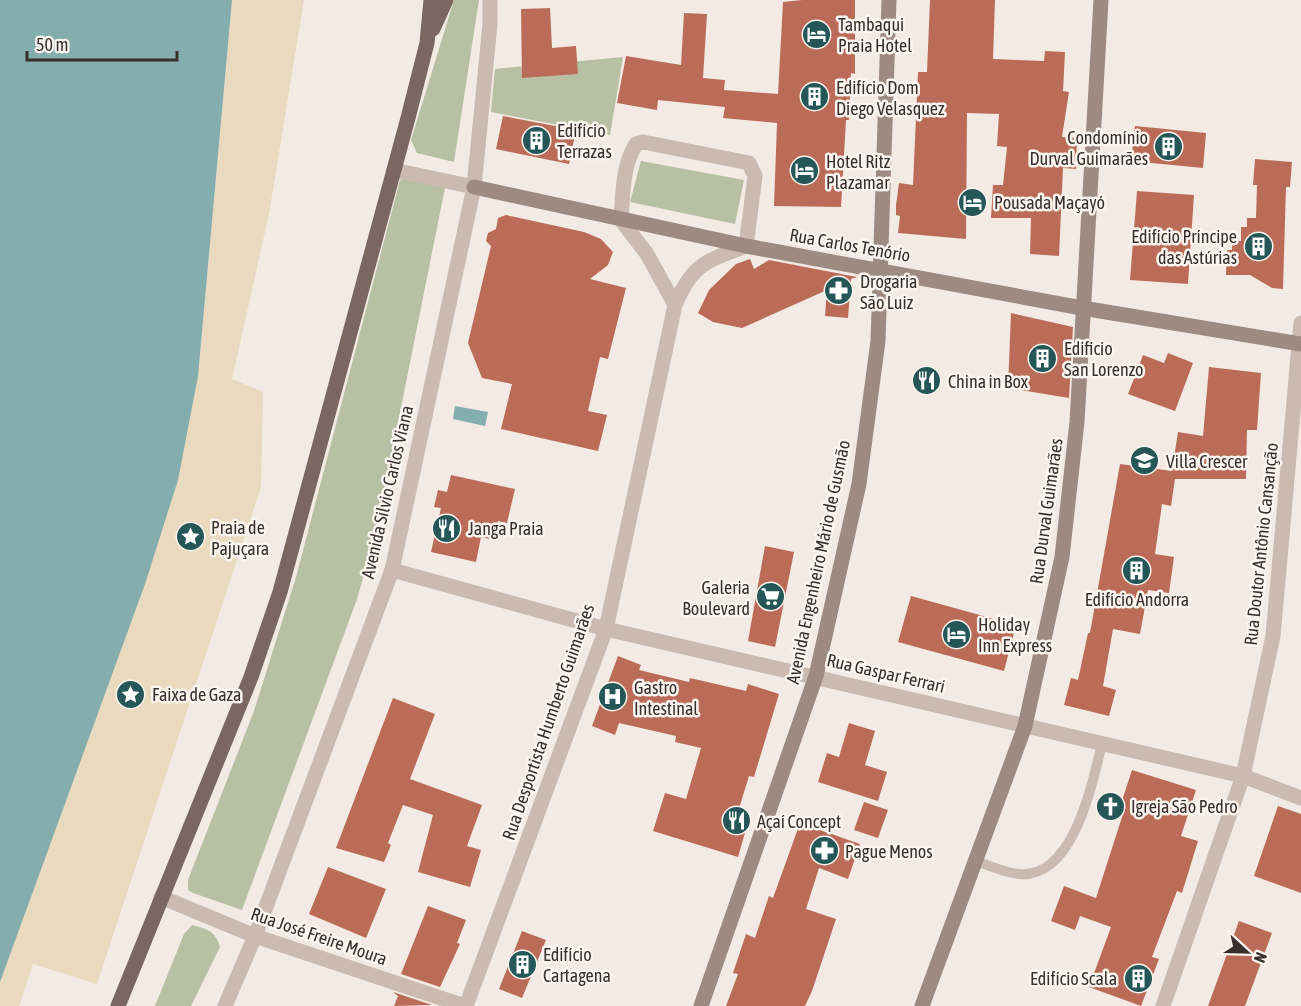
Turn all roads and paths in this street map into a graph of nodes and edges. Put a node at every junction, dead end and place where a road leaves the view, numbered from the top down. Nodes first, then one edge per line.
1 (431, 0) edge
2 (446, 0) edge
3 (490, 0) edge
4 (889, 0) edge
5 (1101, 0) edge
6 (427, 43) junction
7 (394, 170) junction
8 (474, 187) junction
9 (621, 220) junction
10 (746, 246) junction
11 (879, 269) junction
12 (675, 305) junction
13 (1082, 308) junction
14 (1301, 322) edge
15 (1300, 344) edge
16 (392, 570) junction
17 (606, 629) junction
18 (816, 676) junction
19 (1025, 726) junction
20 (1102, 744) junction
21 (1243, 776) junction
22 (1301, 798) edge
23 (975, 861) junction
24 (161, 897) junction
25 (255, 936) junction
26 (118, 1006) edge
27 (225, 1006) edge
28 (466, 1006) edge
29 (701, 1006) edge
30 (922, 1006) edge
31 (1162, 1006) edge

1 - 6 main road
2 - 6 main road
3 - 8 street, Avenida Silvio Carlos Viana
4 - 11 street, Avenida Engenheiro Mário de Gusmão
5 - 13 street, Rua Durval Guimarães
6 - 7 main road
7 - 8 street, Rua Carlos Tenório
7 - 24 main road
8 - 9 street, Rua Carlos Tenório
8 - 16 street, Avenida Silvio Carlos Viana
9 - 10 street, Rua Carlos Tenório
9 - 10 street
9 - 12 street
10 - 11 street, Rua Carlos Tenório
10 - 12 street, Rua Desportista Humberto Guimarães
11 - 13 street, Rua Carlos Tenório
11 - 18 street, Avenida Engenheiro Mário de Gusmão
12 - 17 street, Rua Desportista Humberto Guimarães
13 - 15 street, Rua Carlos Tenório
13 - 19 street, Rua Durval Guimarães
14 - 15 street, Rua Doutor Antônio Cansanção
15 - 21 street, Rua Doutor Antônio Cansanção
16 - 17 street, Rua Gaspar Ferrari
16 - 25 street, Avenida Silvio Carlos Viana
17 - 18 street, Rua Gaspar Ferrari
17 - 28 street, Rua Desportista Humberto Guimarães
18 - 19 street, Rua Gaspar Ferrari
18 - 29 street, Avenida Engenheiro Mário de Gusmão
19 - 20 street, Rua Gaspar Ferrari
19 - 23 street, Rua Durval Guimarães
20 - 21 street, Rua Gaspar Ferrari
20 - 23 lane
21 - 22 street, Rua Gaspar Ferrari
21 - 31 street, Rua Doutor Antônio Cansanção
23 - 30 street, Rua Durval Guimarães
24 - 25 street, Rua José Freire Moura
24 - 26 main road
25 - 27 street, Avenida Silvio Carlos Viana
25 - 28 street, Rua José Freire Moura

